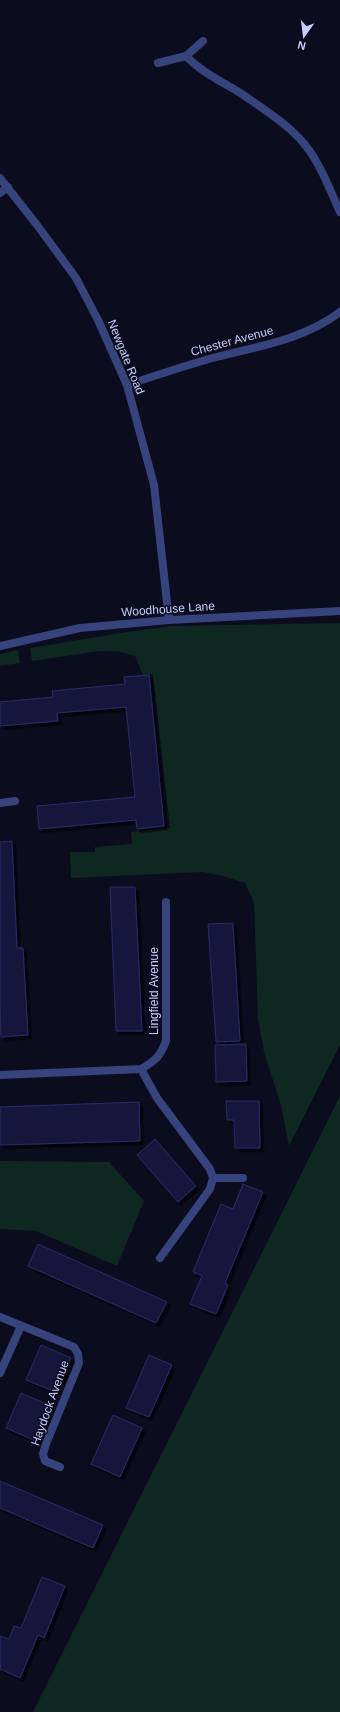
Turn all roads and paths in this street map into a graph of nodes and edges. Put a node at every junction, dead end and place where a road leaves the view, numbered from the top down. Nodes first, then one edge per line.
1 (203, 41) dead end
2 (186, 56) junction
3 (158, 63) dead end
4 (0, 178) edge
5 (8, 187) junction
6 (0, 193) edge
7 (340, 212) edge
8 (340, 312) edge
9 (127, 385) junction
10 (340, 610) edge
11 (169, 620) junction
12 (0, 646) edge
13 (15, 801) dead end
14 (0, 803) edge
15 (166, 902) dead end
16 (141, 1068) junction
17 (0, 1075) edge
18 (213, 1178) junction
19 (243, 1178) dead end
20 (160, 1258) dead end
21 (0, 1317) edge
22 (21, 1326) junction
23 (0, 1373) edge
24 (60, 1467) dead end

1 - 2 street
2 - 3 street
2 - 7 street
4 - 5 street, Newgate Road
5 - 6 street
5 - 9 street, Newgate Road
8 - 9 street, Chester Avenue
9 - 11 street, Newgate Road
10 - 11 street, Woodhouse Lane
11 - 12 street, Woodhouse Lane
13 - 14 street
15 - 16 street, Lingfield Avenue
16 - 17 street, Lingfield Avenue
16 - 18 street
18 - 19 street
18 - 20 street
21 - 22 street, Haydock Avenue
22 - 23 street
22 - 24 street, Haydock Avenue

